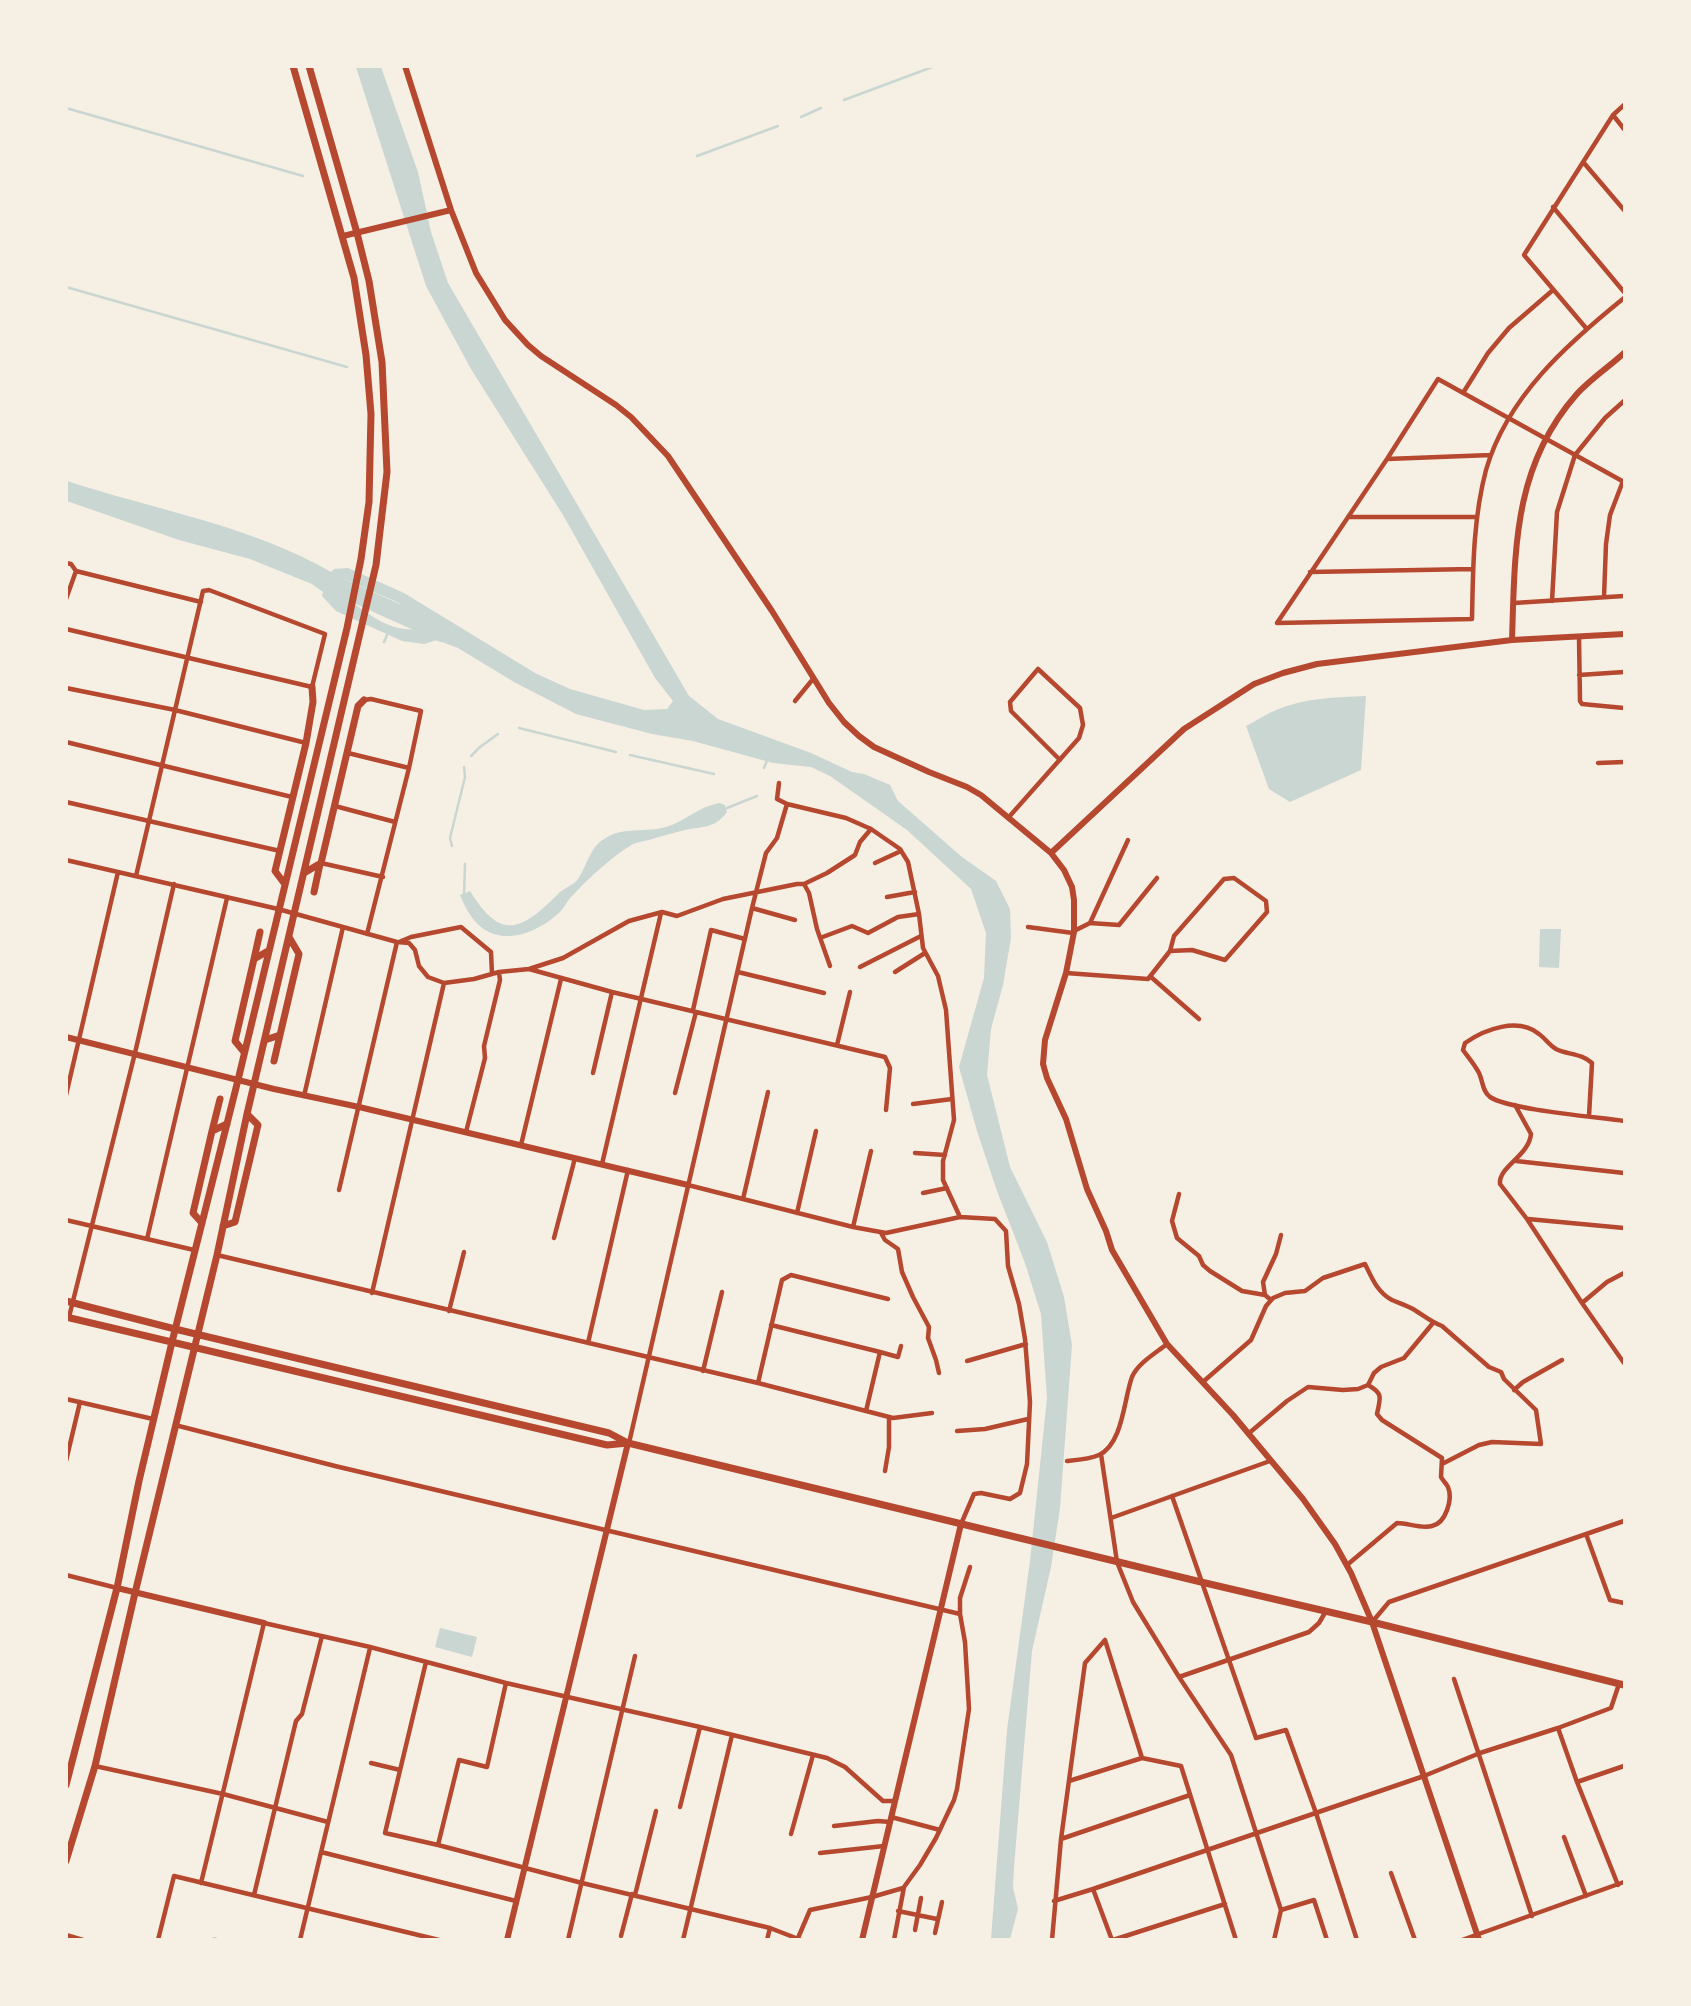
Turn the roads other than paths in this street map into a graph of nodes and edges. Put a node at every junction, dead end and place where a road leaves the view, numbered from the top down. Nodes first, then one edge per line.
1 (293, 66) edge
2 (309, 66) edge
3 (405, 66) edge
4 (1625, 105) edge
5 (1613, 115) junction
6 (1625, 129) edge
7 (1584, 163) junction
8 (1553, 208) junction
9 (451, 209) junction
10 (1625, 210) edge
11 (357, 233) junction
12 (343, 236) junction
13 (1553, 290) junction
14 (1625, 292) edge
15 (1625, 298) edge
16 (1587, 328) junction
17 (1625, 353) edge
18 (1463, 393) junction
19 (1625, 401) edge
20 (1508, 419) junction
21 (1546, 439) junction
22 (1491, 455) junction
23 (1575, 455) junction
24 (1387, 459) junction
25 (1624, 481) edge
26 (1348, 517) junction
27 (1477, 517) junction
28 (66, 563) edge
29 (1473, 569) junction
30 (76, 571) junction
31 (1310, 572) junction
32 (1625, 596) edge
33 (1604, 597) junction
34 (66, 599) edge
35 (1552, 601) junction
36 (201, 603) junction
37 (1513, 603) junction
38 (66, 629) edge
39 (1625, 635) edge
40 (1579, 637) junction
41 (1512, 640) junction
42 (188, 657) junction
43 (1625, 672) edge
44 (1579, 674) junction
45 (813, 679) junction
46 (312, 687) junction
47 (66, 688) edge
48 (364, 700) joint
49 (795, 701) dead end
50 (1625, 708) edge
51 (175, 710) junction
52 (66, 742) edge
53 (306, 743) junction
54 (348, 753) junction
55 (1060, 760) junction
56 (1625, 762) edge
57 (1598, 763) dead end
58 (162, 765) junction
59 (409, 768) junction
60 (779, 783) dead end
61 (292, 797) junction
62 (66, 802) edge
63 (787, 804) junction
64 (335, 806) junction
65 (1009, 818) junction
66 (149, 821) junction
67 (395, 822) junction
68 (870, 829) junction
69 (1128, 840) dead end
70 (280, 851) junction
71 (901, 851) junction
72 (1051, 853) junction
73 (67, 860) edge
74 (321, 863) junction
75 (875, 863) dead end
76 (118, 872) junction
77 (304, 873) junction
78 (136, 876) junction
79 (383, 877) junction
80 (1157, 878) dead end
81 (174, 884) junction
82 (284, 884) junction
83 (804, 884) junction
84 (756, 891) junction
85 (314, 892) dead end
86 (915, 892) junction
87 (887, 897) dead end
88 (227, 898) junction
89 (752, 908) junction
90 (278, 909) junction
91 (662, 912) junction
92 (294, 913) junction
93 (919, 914) junction
94 (795, 920) dead end
95 (1090, 923) junction
96 (343, 927) junction
97 (1028, 927) dead end
98 (260, 932) dead end
99 (1073, 932) junction
100 (367, 934) junction
101 (921, 936) junction
102 (289, 937) junction
103 (820, 938) junction
104 (745, 939) junction
105 (398, 942) junction
106 (268, 951) junction
107 (1170, 951) junction
108 (925, 953) junction
109 (254, 959) junction
110 (830, 966) dead end
111 (860, 967) dead end
112 (529, 969) junction
113 (499, 972) junction
114 (738, 972) junction
115 (895, 972) dead end
116 (1066, 972) junction
117 (492, 974) junction
118 (1151, 977) junction
119 (561, 979) junction
120 (444, 983) junction
121 (612, 992) junction
122 (850, 992) dead end
123 (824, 993) dead end
124 (642, 998) junction
125 (695, 1011) junction
126 (727, 1019) junction
127 (1199, 1019) dead end
128 (280, 1035) junction
129 (66, 1037) edge
130 (80, 1040) junction
131 (265, 1040) junction
132 (837, 1045) junction
133 (244, 1052) junction
134 (135, 1053) junction
135 (274, 1061) dead end
136 (188, 1066) junction
137 (593, 1073) dead end
138 (238, 1080) junction
139 (254, 1084) junction
140 (768, 1092) dead end
141 (675, 1093) dead end
142 (66, 1095) edge
143 (304, 1096) junction
144 (220, 1099) dead end
145 (952, 1099) junction
146 (913, 1104) dead end
147 (1514, 1105) junction
148 (359, 1107) junction
149 (886, 1110) dead end
150 (247, 1114) junction
151 (1589, 1116) junction
152 (413, 1119) junction
153 (1625, 1121) edge
154 (227, 1124) junction
155 (212, 1131) junction
156 (816, 1131) dead end
157 (466, 1132) junction
158 (521, 1145) junction
159 (871, 1151) dead end
160 (915, 1153) dead end
161 (945, 1155) junction
162 (575, 1158) junction
163 (1516, 1161) junction
164 (602, 1164) junction
165 (628, 1170) junction
166 (1625, 1173) edge
167 (688, 1185) junction
168 (947, 1188) junction
169 (339, 1190) dead end
170 (923, 1193) dead end
171 (1179, 1195) dead end
172 (743, 1199) junction
173 (797, 1213) junction
174 (960, 1216) junction
175 (1527, 1219) junction
176 (66, 1220) edge
177 (202, 1223) junction
178 (91, 1226) junction
179 (223, 1226) junction
180 (853, 1227) junction
181 (1625, 1228) edge
182 (881, 1232) junction
183 (1281, 1235) dead end
184 (554, 1238) dead end
185 (147, 1239) junction
186 (195, 1250) junction
187 (464, 1252) dead end
188 (217, 1255) junction
189 (1625, 1273) edge
190 (722, 1292) dead end
191 (372, 1293) junction
192 (1265, 1295) junction
193 (888, 1299) dead end
194 (1271, 1300) junction
195 (69, 1302) edge
196 (1582, 1303) junction
197 (449, 1311) junction
198 (68, 1317) edge
199 (1433, 1323) junction
200 (771, 1325) junction
201 (175, 1329) junction
202 (197, 1334) junction
203 (172, 1342) junction
204 (587, 1343) junction
205 (1026, 1344) junction
206 (1167, 1344) junction
207 (901, 1346) dead end
208 (193, 1348) junction
209 (880, 1352) junction
210 (649, 1359) junction
211 (967, 1360) dead end
212 (1562, 1360) dead end
213 (1625, 1363) edge
214 (703, 1371) junction
215 (939, 1373) dead end
216 (1204, 1381) junction
217 (758, 1383) junction
218 (1368, 1385) junction
219 (416, 1387) junction
220 (1514, 1390) junction
221 (66, 1399) edge
222 (414, 1400) junction
223 (80, 1402) junction
224 (866, 1411) junction
225 (932, 1413) dead end
226 (889, 1417) junction
227 (153, 1419) junction
228 (1028, 1419) junction
229 (175, 1425) junction
230 (957, 1431) dead end
231 (1248, 1434) junction
232 (628, 1443) junction
233 (1101, 1454) junction
234 (66, 1461) edge
235 (1067, 1461) dead end
236 (1270, 1461) junction
237 (1442, 1464) junction
238 (885, 1471) dead end
239 (1172, 1496) junction
240 (1111, 1518) junction
241 (1625, 1521) edge
242 (961, 1524) junction
243 (607, 1531) junction
244 (1586, 1534) junction
245 (1117, 1562) junction
246 (1347, 1565) junction
247 (970, 1567) dead end
248 (66, 1575) edge
249 (1201, 1582) junction
250 (117, 1588) junction
251 (135, 1593) junction
252 (1625, 1603) edge
253 (940, 1609) junction
254 (1326, 1611) junction
255 (960, 1614) junction
256 (1372, 1622) junction
257 (264, 1623) junction
258 (322, 1636) junction
259 (370, 1647) junction
260 (635, 1656) dead end
261 (1228, 1658) junction
262 (426, 1662) junction
263 (1179, 1676) junction
264 (1454, 1679) dead end
265 (506, 1683) junction
266 (1622, 1684) edge
267 (566, 1698) junction
268 (622, 1709) junction
269 (700, 1727) junction
270 (1558, 1728) junction
271 (732, 1735) junction
272 (1480, 1753) junction
273 (813, 1755) junction
274 (1142, 1758) junction
275 (70, 1761) edge
276 (371, 1763) dead end
277 (95, 1766) junction
278 (1625, 1766) edge
279 (400, 1770) junction
280 (1424, 1776) junction
281 (1069, 1781) junction
282 (1577, 1782) junction
283 (66, 1785) edge
284 (223, 1794) junction
285 (1191, 1795) junction
286 (895, 1801) junction
287 (680, 1807) dead end
288 (275, 1809) junction
289 (656, 1811) dead end
290 (1316, 1813) junction
291 (890, 1819) junction
292 (328, 1822) junction
293 (834, 1826) dead end
294 (940, 1830) junction
295 (1256, 1833) junction
296 (791, 1835) dead end
297 (1563, 1837) dead end
298 (1061, 1839) junction
299 (438, 1845) junction
300 (884, 1846) junction
301 (1208, 1850) junction
302 (321, 1853) junction
303 (820, 1853) dead end
304 (66, 1861) edge
305 (525, 1867) junction
306 (1391, 1873) dead end
307 (201, 1882) junction
308 (1625, 1882) edge
309 (582, 1883) junction
310 (1618, 1885) junction
311 (904, 1887) junction
312 (1093, 1889) junction
313 (633, 1894) junction
314 (254, 1895) junction
315 (1586, 1896) junction
316 (872, 1897) junction
317 (921, 1898) dead end
318 (516, 1901) junction
319 (1054, 1901) junction
320 (942, 1902) dead end
321 (1225, 1904) junction
322 (690, 1908) junction
323 (307, 1909) junction
324 (1282, 1910) junction
325 (898, 1911) junction
326 (918, 1915) junction
327 (1532, 1916) junction
328 (937, 1919) junction
329 (770, 1928) junction
330 (915, 1930) dead end
331 (935, 1933) dead end
332 (66, 1936) edge
333 (621, 1936) dead end
334 (1478, 1937) edge
335 (799, 1939) edge
336 (83, 1940) edge
337 (158, 1940) edge
338 (300, 1940) edge
339 (439, 1940) edge
340 (507, 1940) edge
341 (568, 1940) edge
342 (683, 1940) edge
343 (768, 1940) edge
344 (862, 1940) edge
345 (894, 1940) edge
346 (1052, 1940) edge
347 (1112, 1940) edge
348 (1236, 1940) edge
349 (1274, 1940) edge
350 (1326, 1940) edge
351 (1357, 1940) edge
352 (1415, 1940) edge
353 (1462, 1940) edge

1 - 12 main road
2 - 11 main road
3 - 9 street
4 - 5 street
5 - 6 street
5 - 7 street
7 - 8 street
7 - 10 street
8 - 13 street
8 - 14 street
9 - 11 street
9 - 45 street
11 - 12 street
11 - 77 main road
12 - 82 main road
13 - 16 street
13 - 18 street
15 - 16 street
16 - 20 street
17 - 21 street
18 - 20 street
18 - 24 street
19 - 23 street
20 - 21 street
20 - 22 street
21 - 23 street
21 - 37 street
22 - 24 street
22 - 27 street
23 - 25 street
23 - 35 street
24 - 26 street
25 - 33 street
26 - 27 street
26 - 31 street
27 - 29 street
28 - 30 street
29 - 31 street
29 - 31 street
30 - 34 street
30 - 36 street
32 - 33 street
33 - 35 street
35 - 37 street
36 - 42 street
36 - 46 street
37 - 41 street
38 - 42 street
39 - 40 street
40 - 41 street
40 - 44 street
41 - 72 street
42 - 46 street
42 - 51 street
43 - 44 street
44 - 50 street
45 - 49 street
45 - 65 street
46 - 53 main road
47 - 51 street
48 - 54 main road
48 - 59 street
51 - 53 street
51 - 58 street
52 - 58 street
53 - 61 main road
54 - 59 street
54 - 64 main road
55 - 55 street
55 - 65 street
56 - 57 street
58 - 61 street
58 - 66 street
59 - 67 street
60 - 63 street
61 - 70 main road
62 - 66 street
63 - 68 street
63 - 84 street
64 - 67 street
64 - 74 main road
65 - 72 street
66 - 70 street
66 - 78 street
67 - 79 street
68 - 71 street
68 - 83 street
69 - 95 street
70 - 82 main road
71 - 75 street
71 - 86 street
72 - 99 street
73 - 76 street
74 - 77 main road
74 - 79 street
74 - 85 main road
76 - 78 street
76 - 130 street
77 - 92 main road
78 - 81 street
79 - 100 street
80 - 95 street
81 - 88 street
81 - 134 street
82 - 90 main road
83 - 84 street
83 - 103 street
84 - 89 street
84 - 91 street
86 - 87 street
86 - 93 street
88 - 90 street
88 - 136 street
89 - 94 street
89 - 104 street
90 - 92 street
90 - 106 main road
91 - 112 street
91 - 124 street
92 - 96 street
92 - 102 main road
93 - 101 street
93 - 103 street
95 - 99 street
96 - 100 street
96 - 143 street
97 - 99 street
98 - 109 main road
99 - 116 street
100 - 105 street
101 - 108 street
101 - 111 street
102 - 128 main road
102 - 131 main road
103 - 110 street
104 - 114 street
104 - 125 street
105 - 117 street
105 - 120 street
105 - 148 street
106 - 109 main road
106 - 133 main road
107 - 107 street
107 - 118 street
108 - 115 street
108 - 145 street
109 - 133 main road
112 - 113 street
112 - 119 street
113 - 117 street
113 - 157 street
114 - 123 street
114 - 126 street
116 - 118 street
116 - 206 street
117 - 120 street
118 - 127 street
119 - 121 street
119 - 158 street
120 - 152 street
121 - 124 street
121 - 137 street
122 - 132 street
124 - 125 street
124 - 164 street
125 - 126 street
125 - 141 street
126 - 132 street
126 - 167 street
128 - 131 main road
128 - 135 main road
129 - 130 street
130 - 134 street
130 - 142 street
131 - 139 main road
132 - 149 street
133 - 138 main road
134 - 136 street
134 - 178 street
136 - 138 street
136 - 185 street
138 - 139 street
138 - 154 main road
139 - 143 street
139 - 150 main road
140 - 172 street
143 - 148 street
144 - 155 main road
145 - 146 street
145 - 161 street
147 - 151 street
147 - 151 street
147 - 163 street
148 - 152 street
148 - 169 street
150 - 179 main road
150 - 179 main road
151 - 153 street
152 - 157 street
152 - 191 street
154 - 155 main road
154 - 177 main road
155 - 177 main road
156 - 173 street
157 - 158 street
158 - 162 street
159 - 180 street
160 - 161 street
161 - 168 street
162 - 164 street
162 - 184 street
163 - 166 street
163 - 175 street
164 - 165 street
165 - 167 street
165 - 204 street
167 - 172 street
167 - 210 street
168 - 170 street
168 - 174 street
171 - 192 street
172 - 173 street
173 - 180 street
174 - 182 street
174 - 205 street
175 - 181 street
175 - 196 street
176 - 178 street
177 - 186 main road
178 - 185 street
178 - 195 street
179 - 188 main road
180 - 182 street
182 - 215 street
183 - 192 street
185 - 186 street
186 - 201 main road
187 - 197 street
188 - 191 street
188 - 202 main road
189 - 196 street
190 - 214 street
191 - 197 street
192 - 194 street
193 - 200 street
194 - 199 street
194 - 216 street
195 - 198 street
195 - 201 main road
196 - 213 street
197 - 204 street
198 - 203 main road
199 - 218 street
199 - 220 street
200 - 209 street
200 - 217 street
201 - 202 main road
201 - 203 main road
202 - 208 main road
202 - 219 main road
203 - 208 main road
203 - 227 main road
204 - 210 street
205 - 211 street
205 - 228 street
206 - 216 street
206 - 233 street
207 - 209 street
208 - 222 main road
208 - 229 main road
209 - 224 street
210 - 214 street
210 - 232 street
212 - 220 street
214 - 217 street
216 - 231 street
217 - 224 street
218 - 231 street
218 - 237 street
219 - 222 main road
219 - 232 main road
220 - 237 street
221 - 223 street
222 - 232 main road
223 - 227 street
223 - 234 street
224 - 226 street
225 - 226 street
226 - 238 street
227 - 250 main road
228 - 230 street
228 - 242 street
229 - 243 street
229 - 251 main road
231 - 236 street
232 - 242 main road
232 - 243 street
233 - 235 street
233 - 240 street
236 - 239 street
236 - 246 street
237 - 246 street
239 - 240 street
239 - 249 street
240 - 245 street
241 - 244 street
242 - 245 main road
242 - 253 street
243 - 253 street
243 - 267 street
244 - 252 street
244 - 256 street
245 - 249 main road
245 - 263 street
246 - 256 street
247 - 255 street
248 - 250 street
249 - 254 main road
249 - 261 street
250 - 251 street
250 - 275 main road
251 - 257 street
251 - 277 main road
253 - 255 street
253 - 286 street
254 - 256 main road
254 - 261 street
255 - 294 street
256 - 266 main road
256 - 280 street
257 - 258 street
257 - 284 street
258 - 259 street
258 - 288 street
259 - 262 street
259 - 292 street
260 - 268 street
261 - 263 street
261 - 290 street
262 - 265 street
262 - 279 street
263 - 295 street
264 - 272 street
265 - 267 street
265 - 299 street
266 - 270 street
267 - 268 street
267 - 305 street
268 - 269 street
268 - 309 street
269 - 271 street
269 - 287 street
270 - 272 street
270 - 282 street
271 - 273 street
271 - 322 street
272 - 280 street
272 - 327 street
273 - 286 street
273 - 296 street
274 - 281 street
274 - 281 street
274 - 285 street
275 - 283 main road
276 - 279 street
277 - 284 street
277 - 304 main road
278 - 282 street
279 - 299 street
280 - 290 street
280 - 334 street
281 - 298 street
282 - 310 street
284 - 288 street
284 - 307 street
285 - 298 street
285 - 301 street
286 - 291 street
288 - 292 street
288 - 314 street
289 - 313 street
290 - 295 street
290 - 351 street
291 - 293 street
291 - 294 street
291 - 300 street
292 - 302 street
294 - 311 street
295 - 301 street
295 - 324 street
297 - 315 street
298 - 319 street
299 - 305 street
300 - 303 street
300 - 316 street
301 - 312 street
301 - 321 street
302 - 318 street
302 - 323 street
305 - 309 street
305 - 318 street
306 - 352 street
307 - 314 street
307 - 337 street
308 - 310 street
309 - 313 street
309 - 341 street
310 - 315 street
311 - 316 street
311 - 325 street
312 - 319 street
312 - 347 street
313 - 322 street
313 - 333 street
314 - 323 street
315 - 327 street
316 - 335 street
316 - 344 street
317 - 326 street
318 - 340 street
319 - 346 street
320 - 328 street
321 - 347 street
321 - 348 street
322 - 329 street
322 - 342 street
323 - 338 street
323 - 339 street
324 - 349 street
324 - 350 street
325 - 326 street
325 - 345 street
326 - 328 street
326 - 330 street
327 - 334 street
328 - 331 street
329 - 335 street
329 - 343 street
332 - 336 street
334 - 353 street

